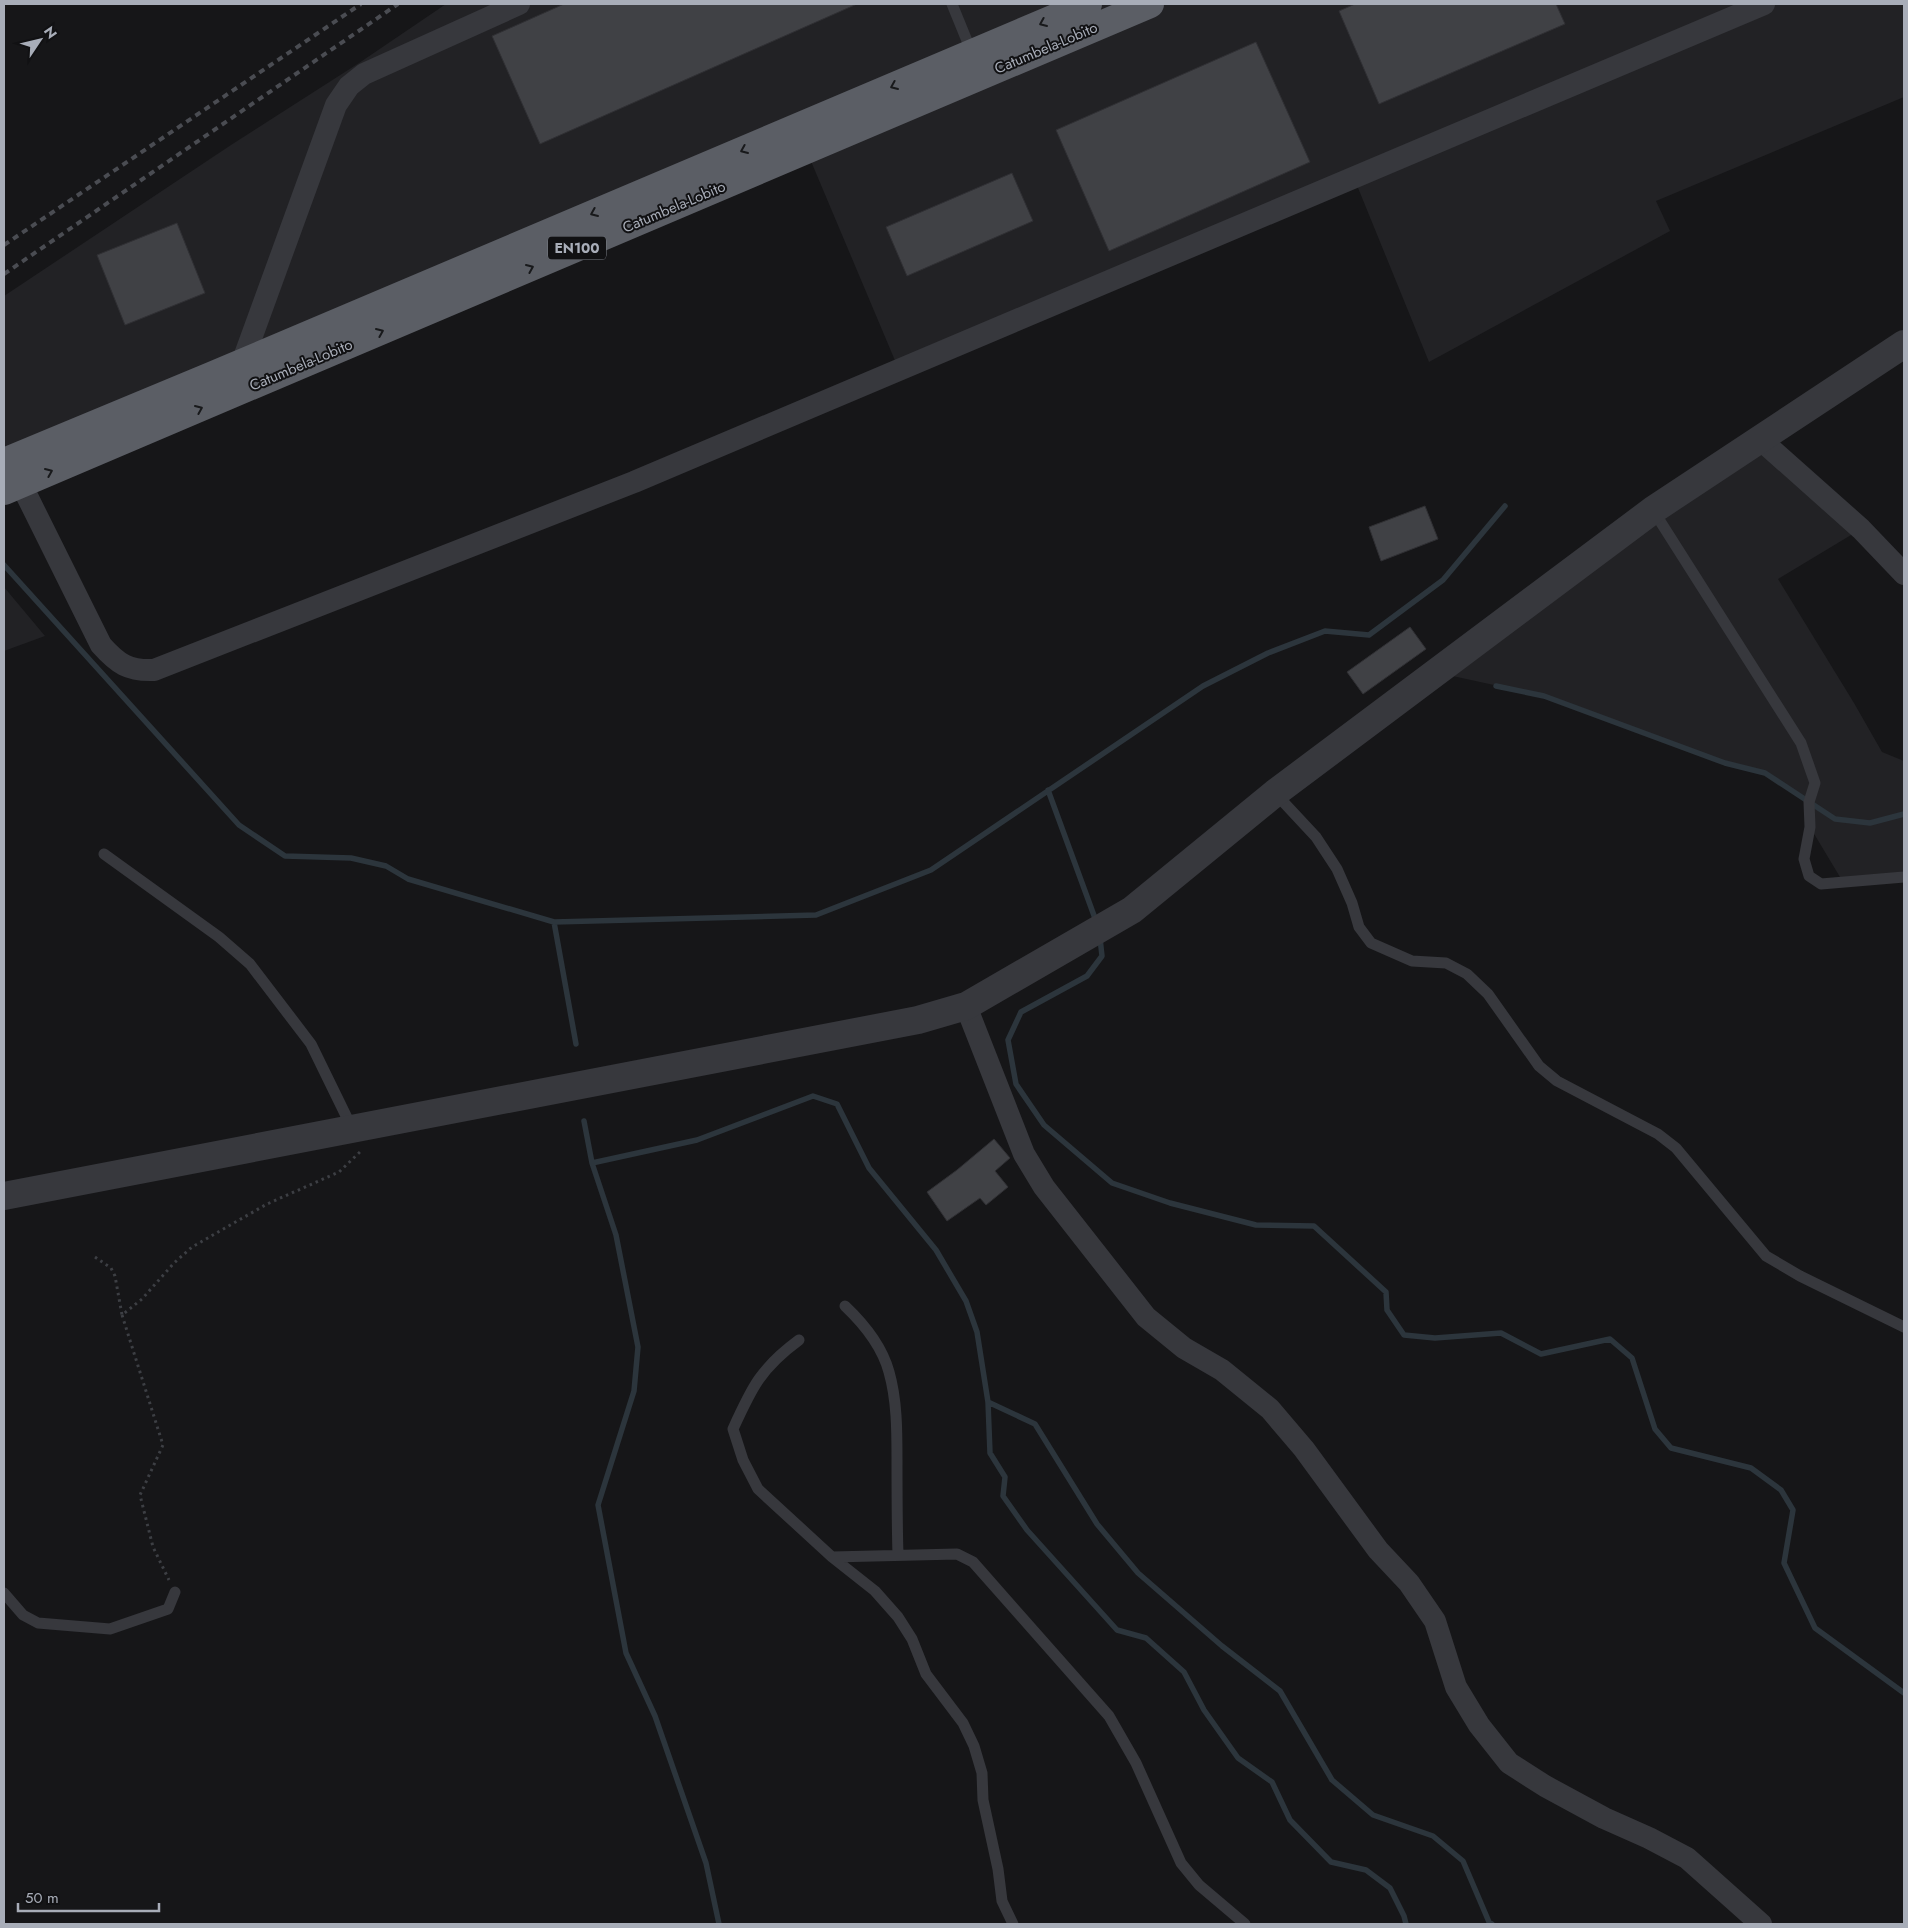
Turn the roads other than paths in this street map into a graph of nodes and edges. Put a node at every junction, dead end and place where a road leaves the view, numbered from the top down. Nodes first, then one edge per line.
1 (519, 4) edge
2 (952, 4) edge
3 (1088, 4) edge
4 (1150, 4) edge
5 (1764, 4) edge
6 (972, 53) junction
7 (1904, 344) edge
8 (242, 363) junction
9 (1761, 440) junction
10 (4, 462) edge
11 (12, 487) edge
12 (1653, 510) junction
13 (1904, 574) edge
14 (1275, 793) junction
15 (104, 854) dead end
16 (1904, 877) edge
17 (966, 1006) junction
18 (359, 1138) junction
19 (4, 1196) edge
20 (846, 1306) dead end
21 (1904, 1327) edge
22 (799, 1340) dead end
23 (898, 1555) junction
24 (832, 1557) junction
25 (175, 1592) road end
26 (4, 1593) edge
27 (1013, 1924) edge
28 (1245, 1924) edge
29 (1761, 1924) edge

1 - 8 street
2 - 6 lane
3 -> 6 highway, Catumbela-Lobito / EN100
11 -> 4 highway, Catumbela-Lobito / EN100
5 - 11 street
6 -> 8 highway, Catumbela-Lobito / EN100
7 - 9 street
8 - 10 highway, Catumbela-Lobito / EN100
9 - 12 street
9 - 13 street
12 - 14 street
12 - 16 lane
14 - 17 street
14 - 21 lane
15 - 18 lane
17 - 18 street
17 - 29 street
18 - 19 street
20 - 23 lane
22 - 24 lane
23 - 24 lane
23 - 28 lane
24 - 27 lane
25 - 26 lane

